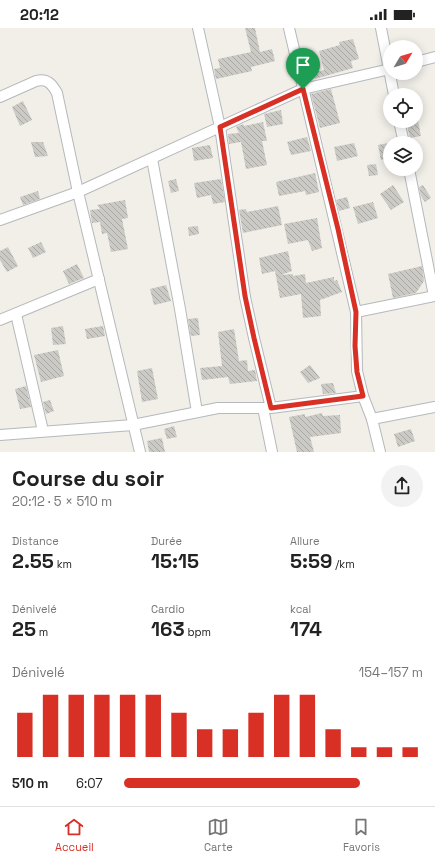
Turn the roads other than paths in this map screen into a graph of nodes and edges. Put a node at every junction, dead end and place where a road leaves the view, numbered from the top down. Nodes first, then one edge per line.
1 (198, 28) edge
2 (290, 28) edge
3 (381, 28) edge
4 (383, 40) edge
5 (435, 57) edge
6 (423, 60) edge
7 (383, 70) edge
8 (303, 89) junction
9 (0, 97) edge
10 (220, 127) junction
11 (152, 159) junction
12 (410, 176) edge
13 (78, 192) junction
14 (0, 220) edge
15 (99, 279) junction
16 (435, 296) edge
17 (356, 312) junction
18 (16, 314) junction
19 (0, 320) edge
20 (363, 396) junction
21 (435, 407) edge
22 (267, 408) junction
23 (197, 412) junction
24 (372, 419) junction
25 (132, 424) junction
26 (43, 431) junction
27 (0, 435) edge
28 (140, 452) edge
29 (272, 452) edge
30 (380, 452) edge

1 - 10 street
2 - 8 street
3 - 4 street
5 - 6 street
7 - 8 street
8 - 10 street
8 - 17 street
9 - 13 street
10 - 11 street
10 - 22 street
11 - 13 street
11 - 23 street
12 - 16 street
13 - 14 street
13 - 15 street
15 - 18 street
15 - 25 street
16 - 17 street
17 - 20 street
18 - 19 street
18 - 26 street
20 - 22 street
20 - 24 street
21 - 24 street
22 - 23 street
22 - 29 street
23 - 25 street
24 - 30 street
25 - 26 street
25 - 28 street
26 - 27 street

